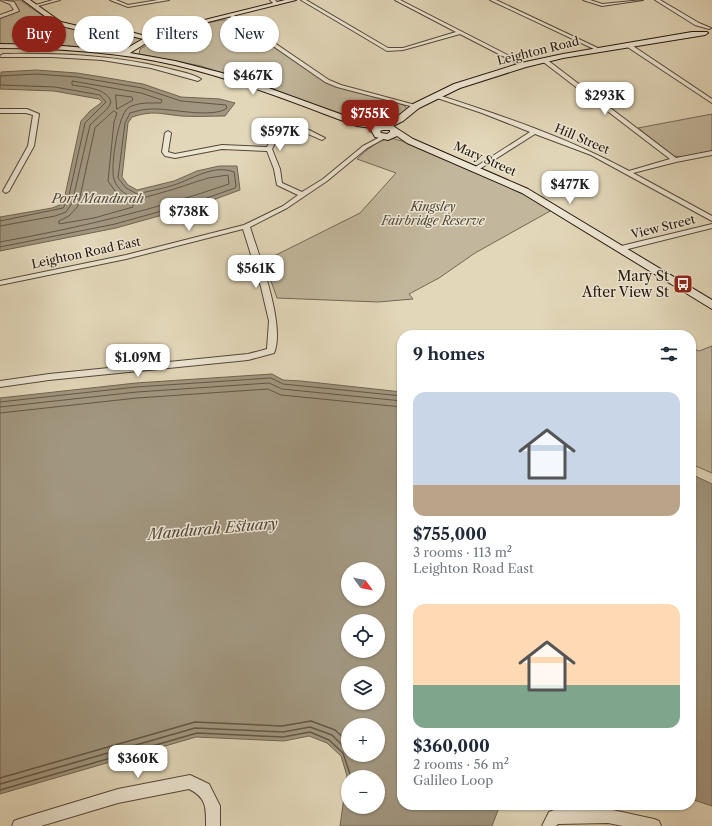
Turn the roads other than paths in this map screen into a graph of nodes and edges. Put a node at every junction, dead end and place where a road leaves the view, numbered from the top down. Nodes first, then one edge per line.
1 (1, 0) edge
2 (26, 0) edge
3 (58, 0) edge
4 (112, 0) edge
5 (167, 0) edge
6 (292, 0) edge
7 (303, 0) edge
8 (397, 0) edge
9 (492, 0) edge
10 (584, 0) edge
11 (641, 0) edge
12 (657, 0) edge
13 (275, 2) edge
14 (34, 6) junction
15 (232, 15) junction
16 (0, 17) edge
17 (212, 19) edge
18 (707, 30) edge
19 (460, 33) junction
20 (142, 37) edge
21 (142, 43) edge
22 (628, 45) junction
23 (1, 47) edge
24 (598, 49) junction
25 (125, 55) junction
26 (1, 56) edge
27 (544, 60) junction
28 (524, 65) junction
29 (198, 79) dead end
30 (436, 96) junction
31 (712, 101) edge
32 (416, 106) junction
33 (0, 110) edge
34 (400, 119) junction
35 (395, 130) junction
36 (535, 131) junction
37 (381, 132) junction
38 (168, 133) dead end
39 (322, 138) dead end
40 (410, 141) junction
41 (269, 149) junction
42 (712, 153) edge
43 (675, 160) junction
44 (476, 169) junction
45 (628, 173) junction
46 (6, 191) dead end
47 (303, 195) junction
48 (712, 220) edge
49 (246, 226) junction
50 (712, 226) edge
51 (620, 249) junction
52 (0, 283) edge
53 (712, 305) edge
54 (0, 384) edge
55 (20, 826) edge
56 (213, 826) edge
57 (550, 826) edge
58 (654, 826) edge

1 - 16 street
2 - 14 street
3 - 14 street
4 - 5 street
6 - 13 street
7 - 19 street
8 - 19 street
9 - 24 street
10 - 11 street
12 - 18 street
13 - 15 street
14 - 20 street
15 - 17 street
15 - 32 street
18 - 22 street, Leighton Road
19 - 28 street
21 - 25 street
22 - 24 street, Leighton Road
22 - 31 street
23 - 25 street, Mary Street
24 - 27 street, Leighton Road
25 - 37 street, Mary Street
26 - 29 street
27 - 28 street, Leighton Road
27 - 43 street
28 - 30 street, Leighton Road
30 - 32 street, Leighton Road
30 - 36 street, Hill Street
32 - 34 street, Leighton Road
33 - 46 street
34 - 35 street, Leighton Road
34 - 37 street, Leighton Road
35 - 37 street, Mary Street
35 - 40 street, Mary Street
36 - 44 street
36 - 45 street, Hill Street
37 - 40 street, Mary Street
37 - 47 street, Leighton Road East
38 - 41 street
39 - 41 street
40 - 44 street, Mary Street
41 - 47 street
42 - 43 street
43 - 45 street
44 - 51 street, Mary Street
45 - 48 street, Hill Street
47 - 49 street, Leighton Road East
49 - 52 street, Leighton Road East
49 - 54 street
50 - 51 street, View Street
51 - 53 street, Mary Street
55 - 56 street
57 - 58 street

